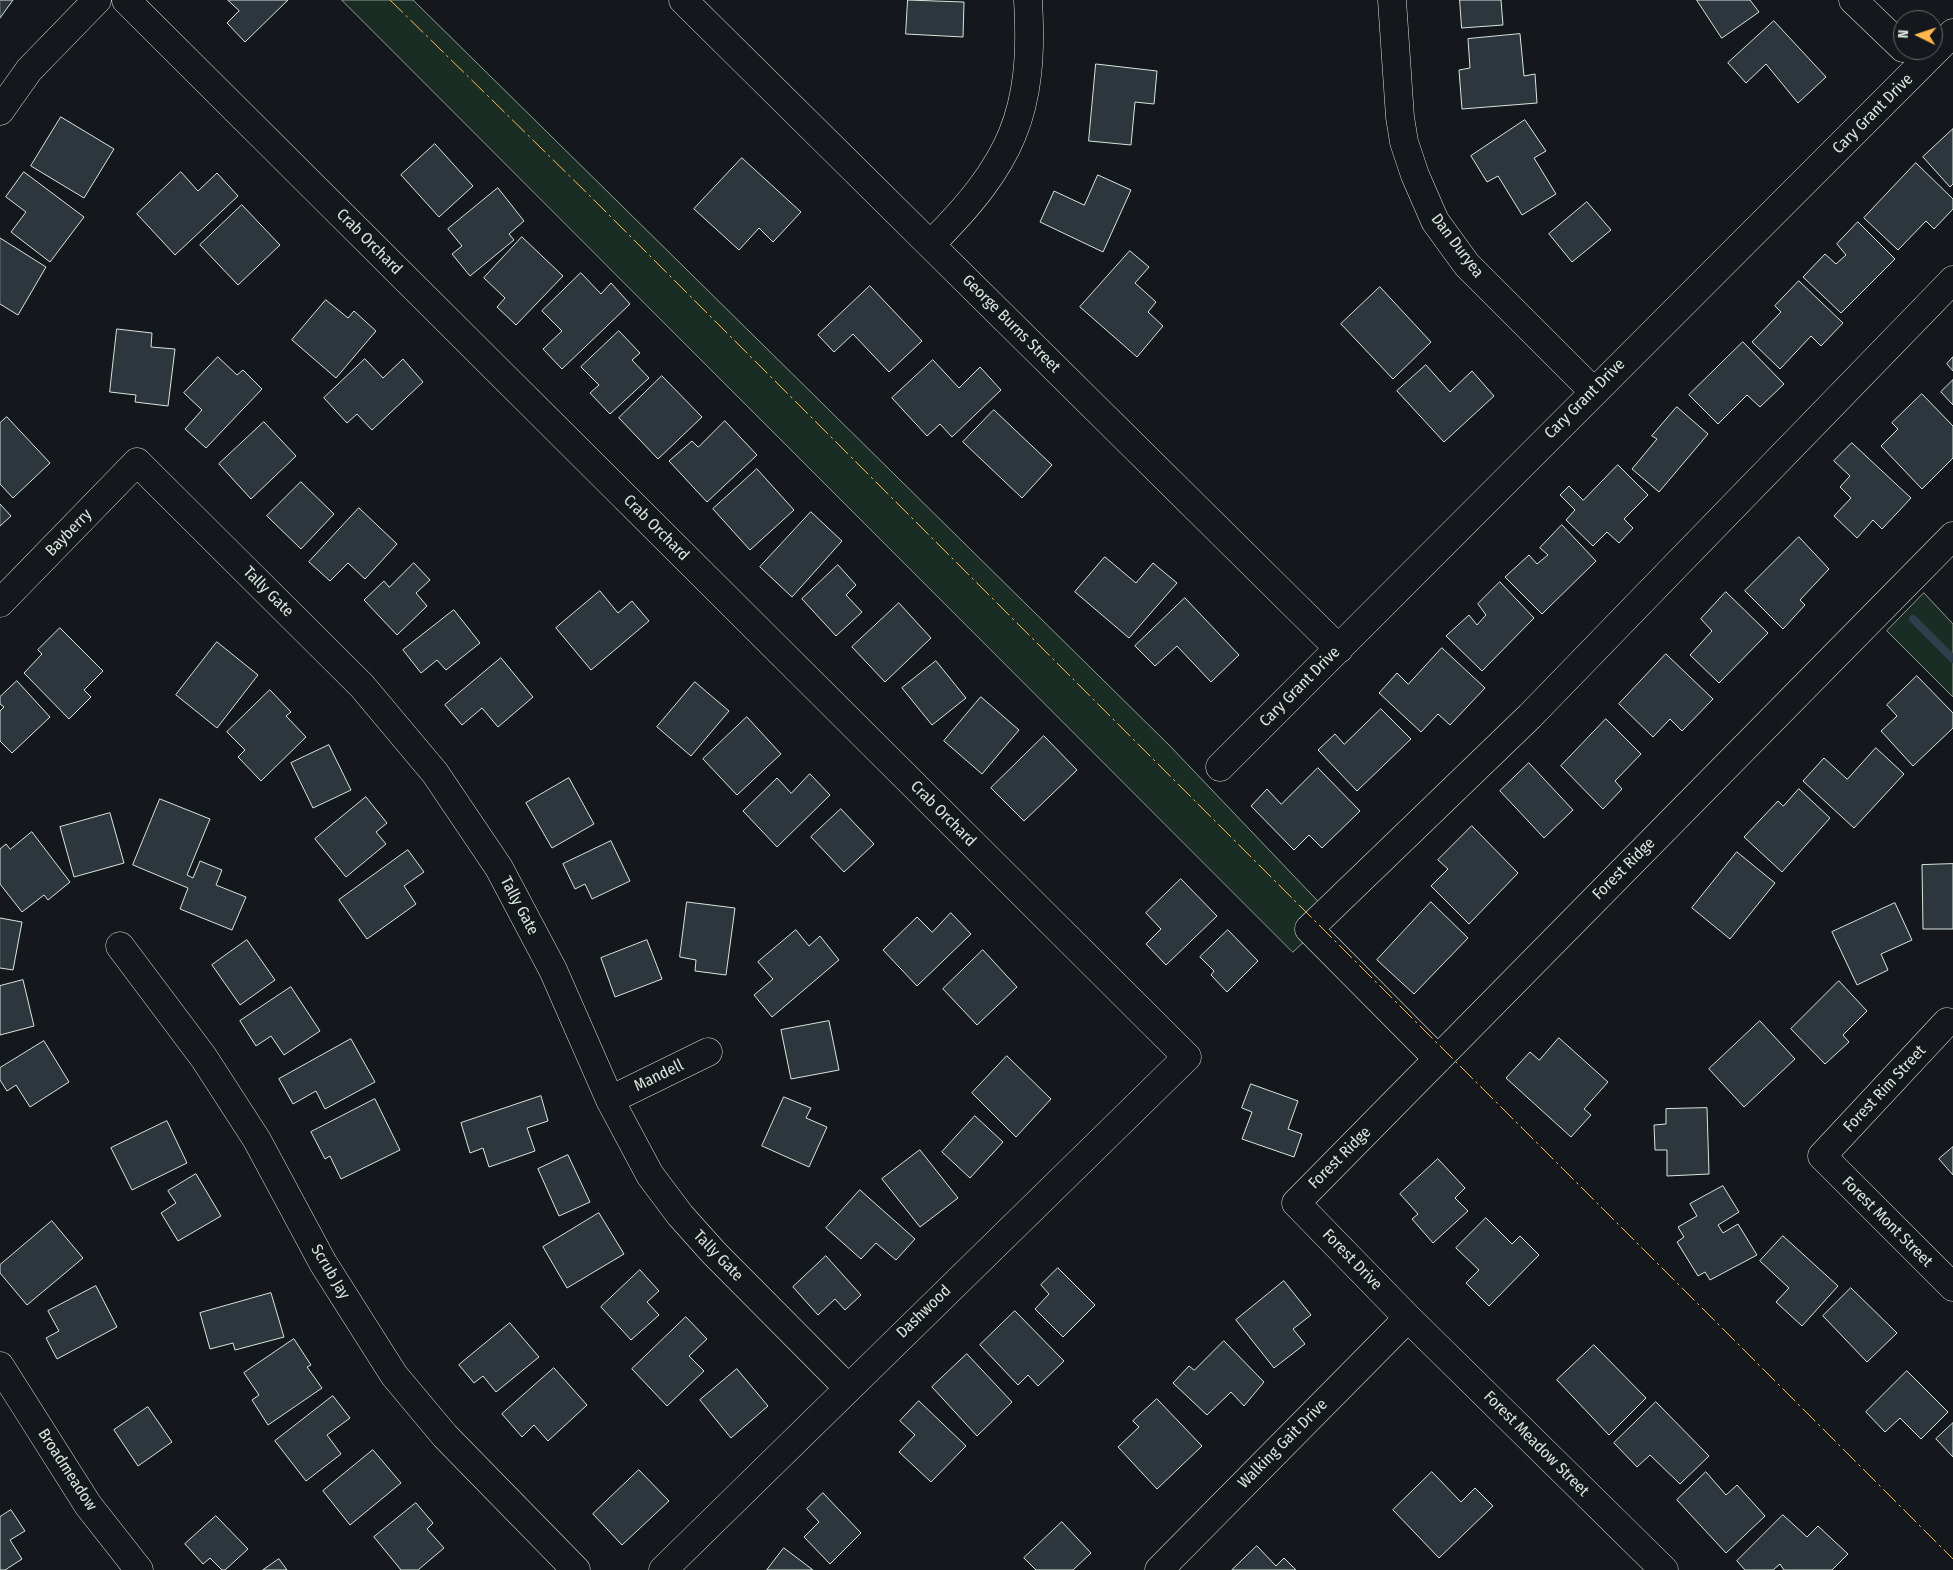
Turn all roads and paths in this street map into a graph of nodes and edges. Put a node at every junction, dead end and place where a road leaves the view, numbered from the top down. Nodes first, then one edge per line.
1 (97, 0) edge
2 (126, 0) edge
3 (683, 0) edge
4 (1028, 0) edge
5 (1392, 0) edge
6 (1853, 0) edge
7 (1893, 38) edge
8 (1904, 60) edge
9 (0, 111) edge
10 (931, 244) junction
11 (1953, 280) edge
12 (1593, 391) junction
13 (137, 462) joint
14 (1953, 536) edge
15 (0, 604) edge
16 (1339, 648) junction
17 (1220, 767) dead end
18 (120, 946) dead end
19 (1947, 1022) dead end
20 (708, 1052) dead end
21 (1187, 1056) joint
22 (1438, 1058) junction
23 (610, 1100) junction
24 (1822, 1156) joint
25 (1296, 1203) joint
26 (1953, 1287) edge
27 (1408, 1318) junction
28 (0, 1366) edge
29 (847, 1387) junction
30 (139, 1570) edge
31 (576, 1570) edge
32 (663, 1570) edge
33 (1159, 1570) edge
34 (1664, 1570) edge

1 - 9 street
2 - 21 street, Crab Orchard
3 - 10 street, George Burns Street
4 - 10 street
5 - 12 street, Dan Duryea
6 - 7 street
8 - 12 street, Cary Grant Drive
10 - 16 street, George Burns Street
11 - 22 street
12 - 16 street, Cary Grant Drive
13 - 15 street, Bayberry
13 - 23 street, Tally Gate
14 - 22 street, Forest Ridge
16 - 17 street, Cary Grant Drive
18 - 31 street, Scrub Jay
19 - 24 street, Forest Rim Street
20 - 23 street, Mandell
21 - 29 street, Dashwood
22 - 25 street, Forest Ridge
23 - 29 street, Tally Gate
24 - 26 street, Forest Mont Street
25 - 27 street, Forest Drive
27 - 33 street, Walking Gait Drive
27 - 34 street, Forest Meadow Street
28 - 30 street, Broadmeadow
29 - 32 street, Dashwood

